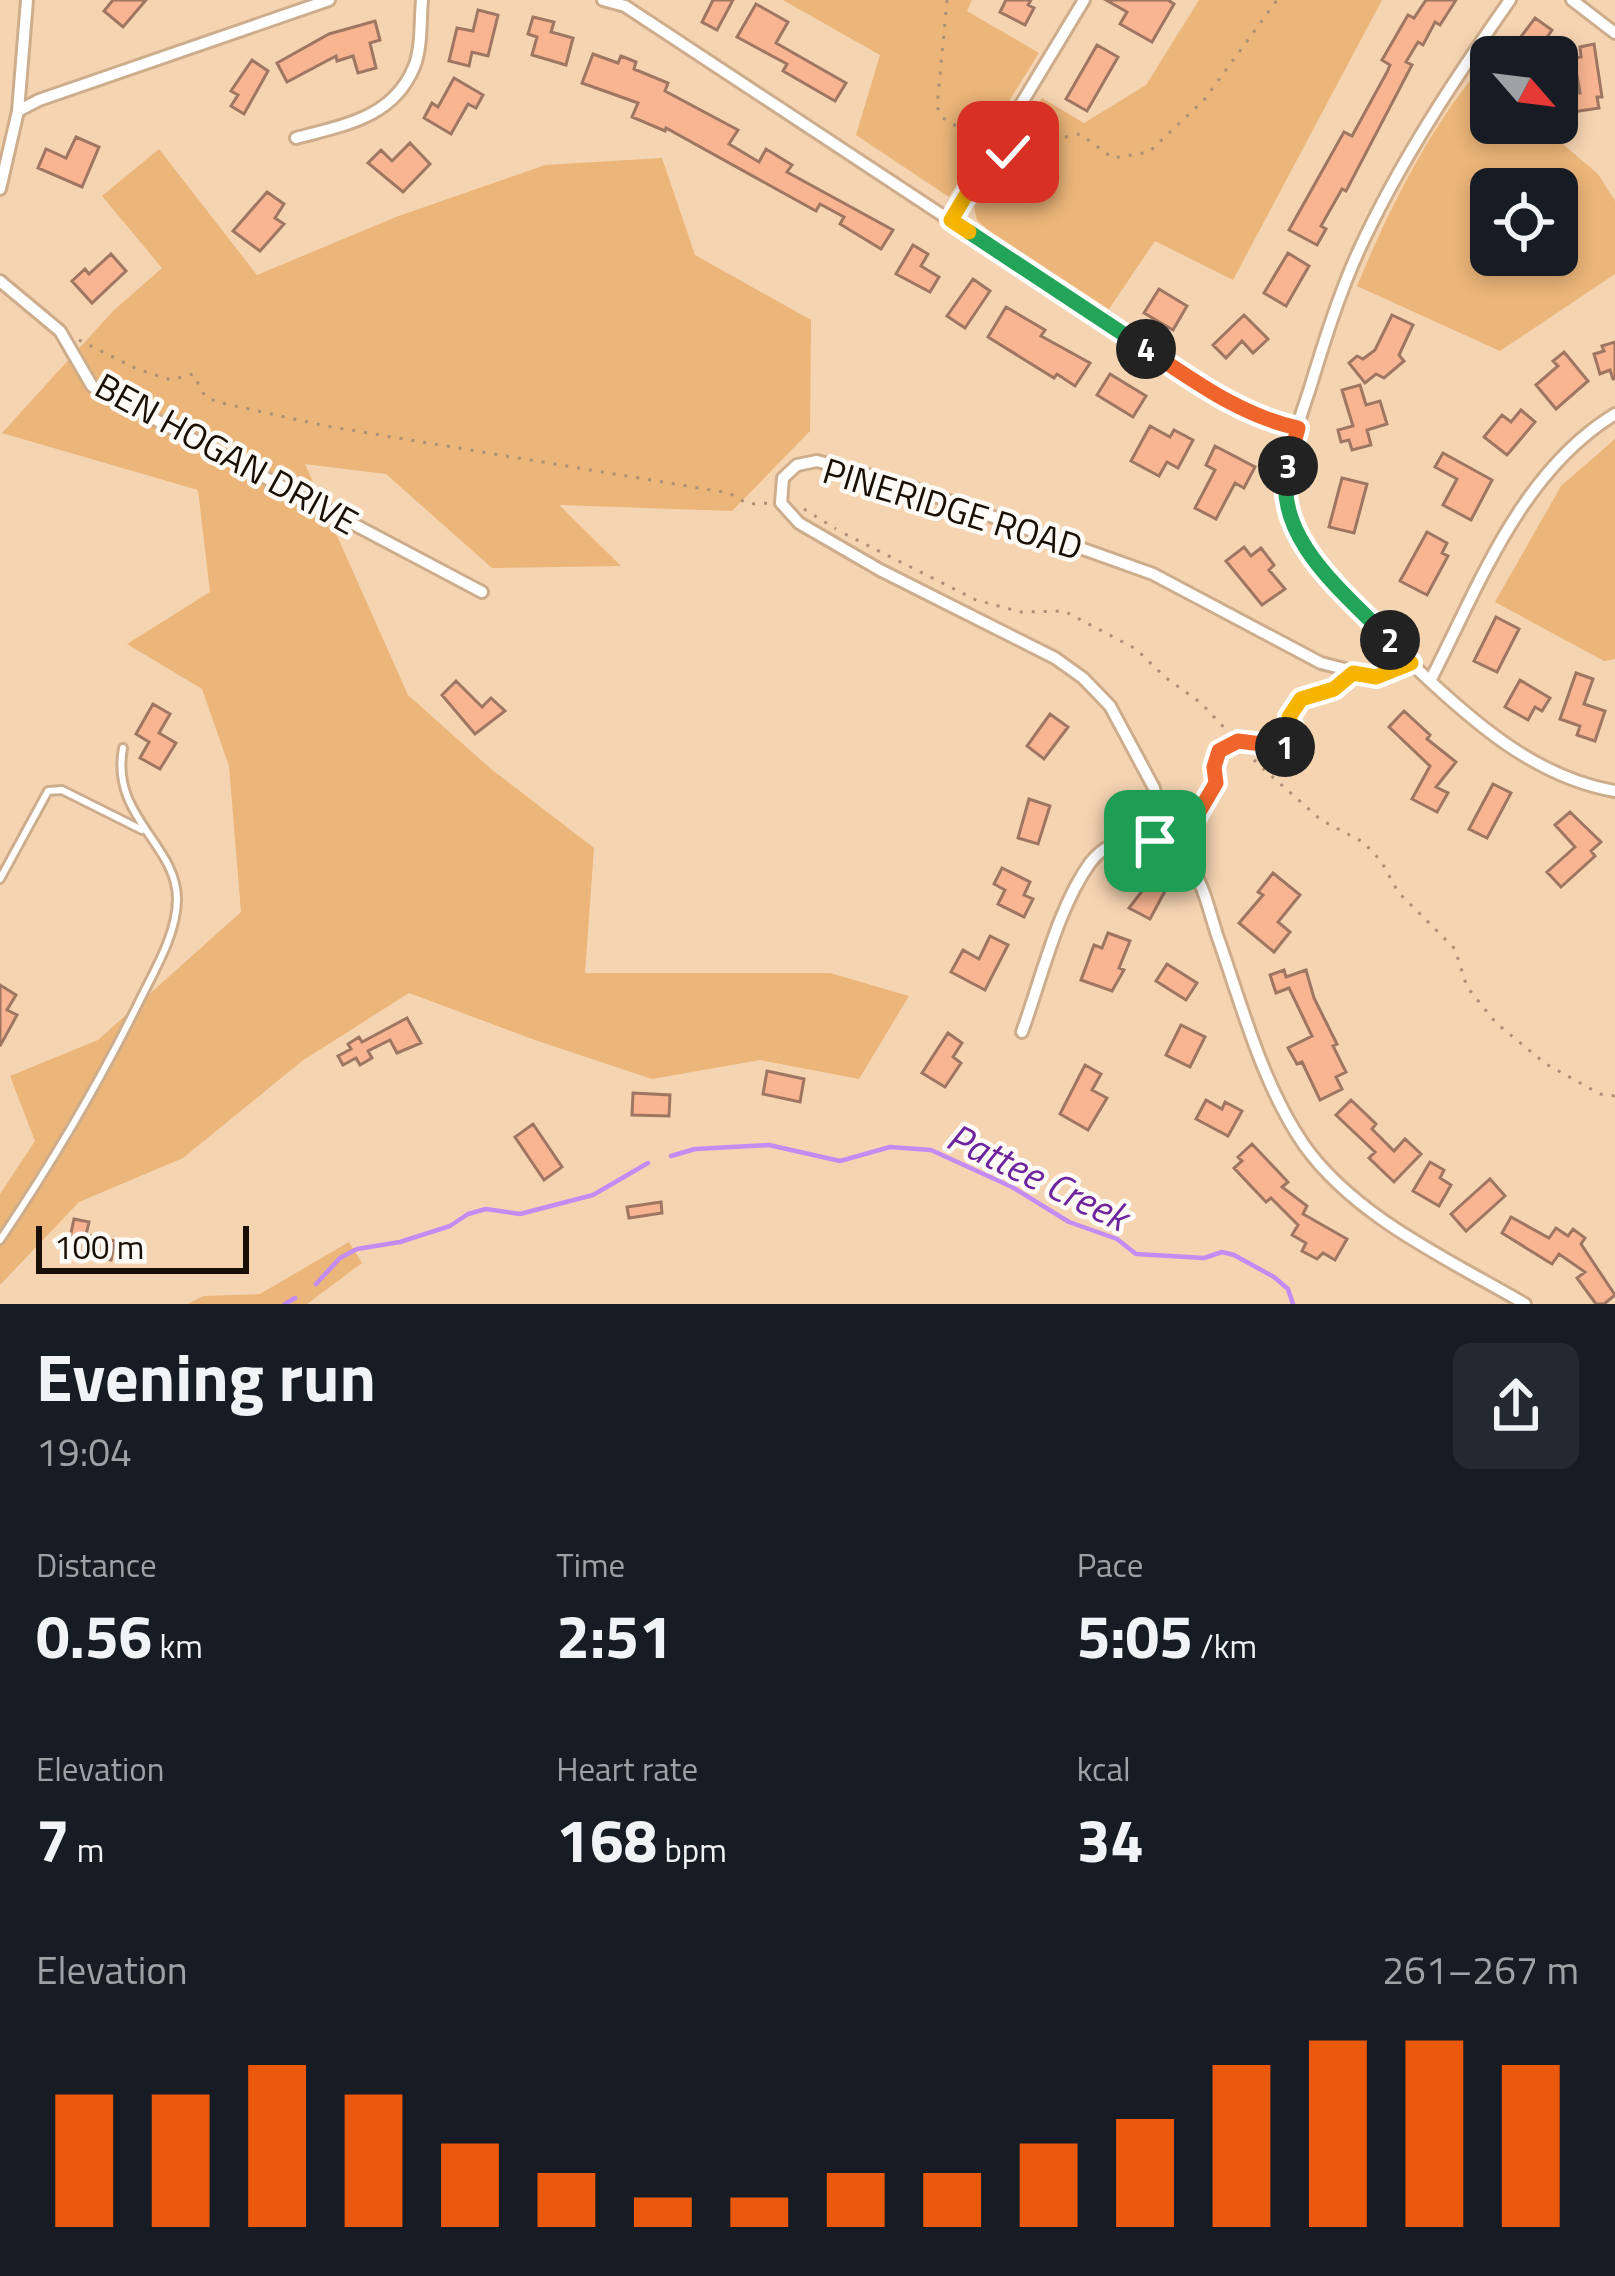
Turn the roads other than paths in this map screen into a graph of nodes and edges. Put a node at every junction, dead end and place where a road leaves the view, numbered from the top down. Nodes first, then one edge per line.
1 (27, 0) edge
2 (422, 0) edge
3 (603, 0) edge
4 (1084, 0) edge
5 (1510, 0) edge
6 (1572, 0) edge
7 (324, 1) edge
8 (627, 3) edge
9 (1615, 33) edge
10 (18, 111) junction
11 (296, 138) dead end
12 (0, 187) edge
13 (951, 220) junction
14 (0, 281) edge
15 (1615, 414) edge
16 (1298, 428) junction
17 (482, 592) dead end
18 (1411, 663) junction
19 (1430, 681) junction
20 (124, 748) dead end
21 (1615, 791) edge
22 (142, 830) junction
23 (1155, 841) junction
24 (0, 879) edge
25 (1022, 1032) dead end
26 (0, 1240) edge
27 (1525, 1304) edge

1 - 10 street
2 - 11 street
3 - 8 street
4 - 13 street
5 - 16 street
6 - 9 street
7 - 10 street
8 - 13 street
10 - 12 street
13 - 16 street
14 - 17 street, BEN HOGAN DRIVE
15 - 19 street
16 - 18 street
18 - 19 street
18 - 23 street, PINERIDGE ROAD
19 - 21 street
20 - 22 lane
22 - 24 lane
22 - 26 lane
23 - 25 street
23 - 27 street

